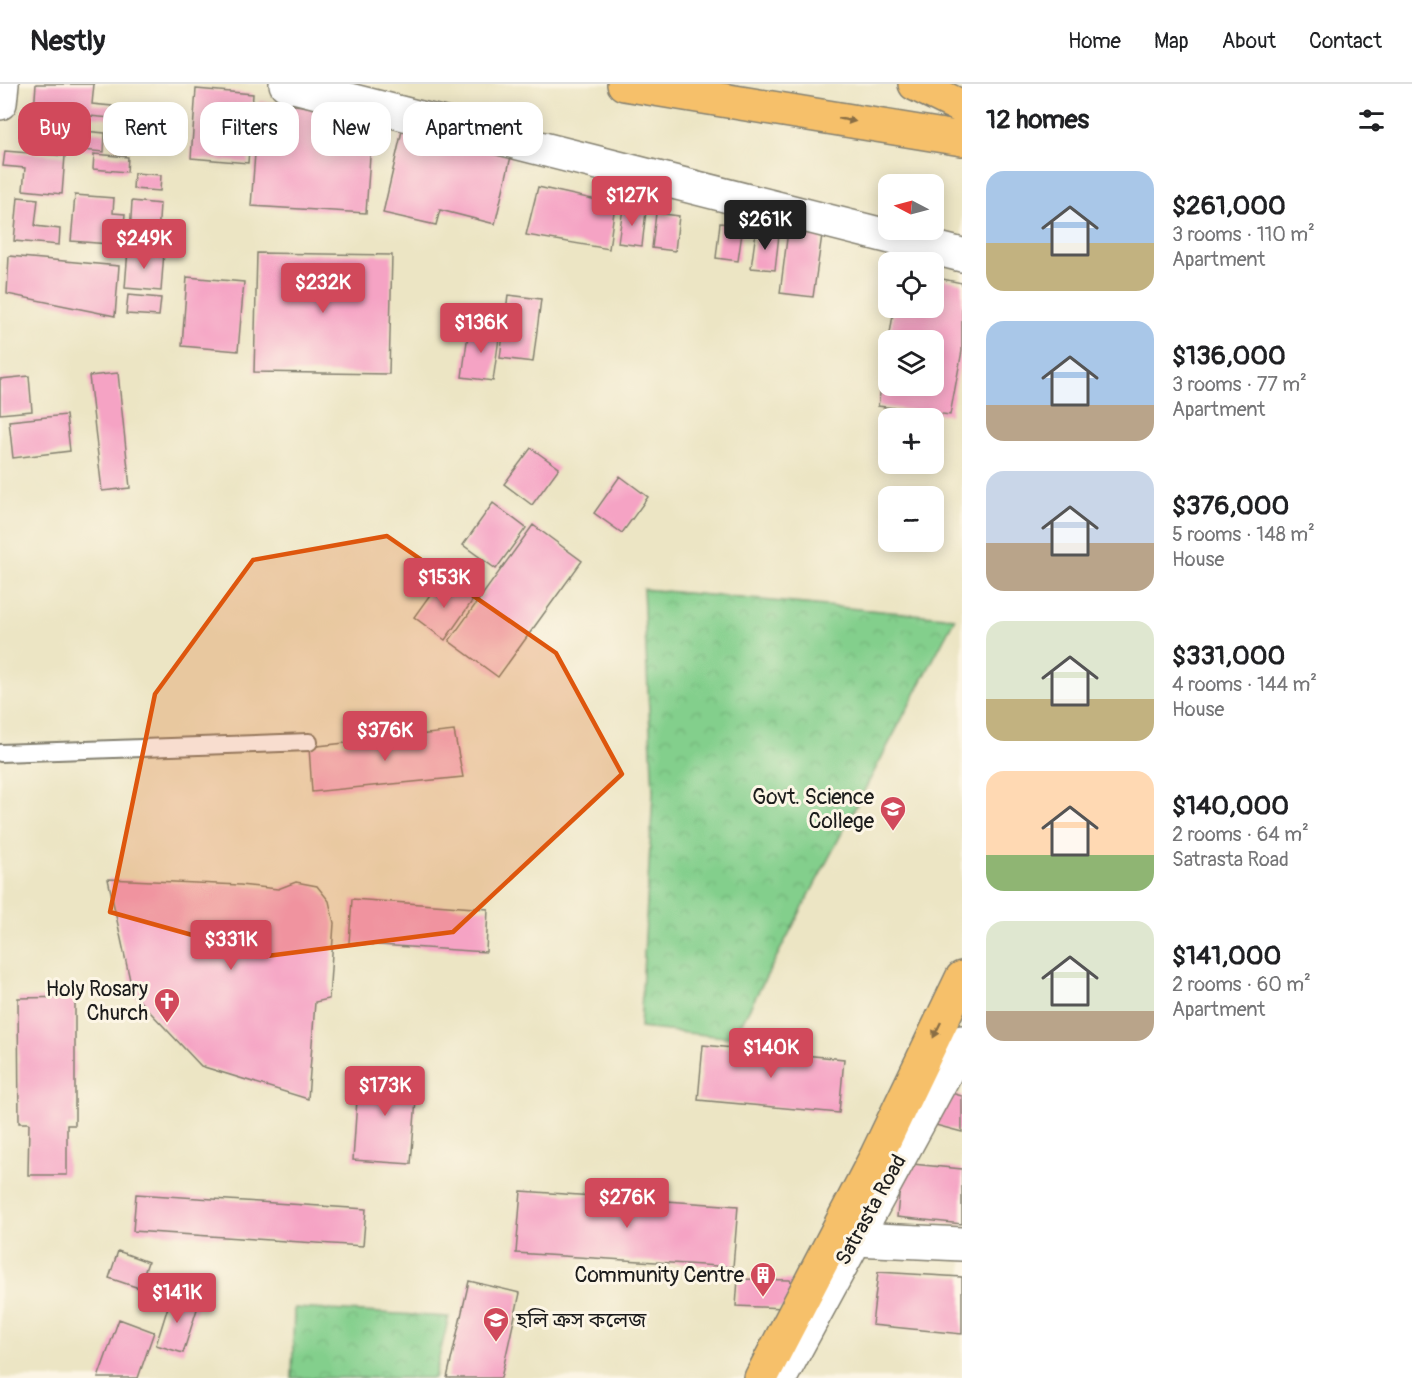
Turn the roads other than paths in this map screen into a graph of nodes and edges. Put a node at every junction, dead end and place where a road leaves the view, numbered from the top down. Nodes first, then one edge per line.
1 (2, 84) edge
2 (286, 84) edge
3 (624, 84) edge
4 (719, 84) edge
5 (915, 84) edge
6 (0, 103) edge
7 (962, 106) edge
8 (789, 111) junction
9 (962, 139) edge
10 (962, 255) edge
11 (309, 741) dead end
12 (0, 753) edge
13 (962, 978) edge
14 (962, 1042) edge
15 (855, 1239) junction
16 (962, 1244) edge
17 (761, 1378) edge
18 (780, 1378) edge

1 - 6 street
2 - 10 street
3 - 8 highway
4 - 8 highway
5 - 7 highway
8 -> 9 highway
11 - 12 lane
13 -> 17 highway
14 - 15 street, Satrasta Road
15 - 16 street
15 - 18 street, Satrasta Road

